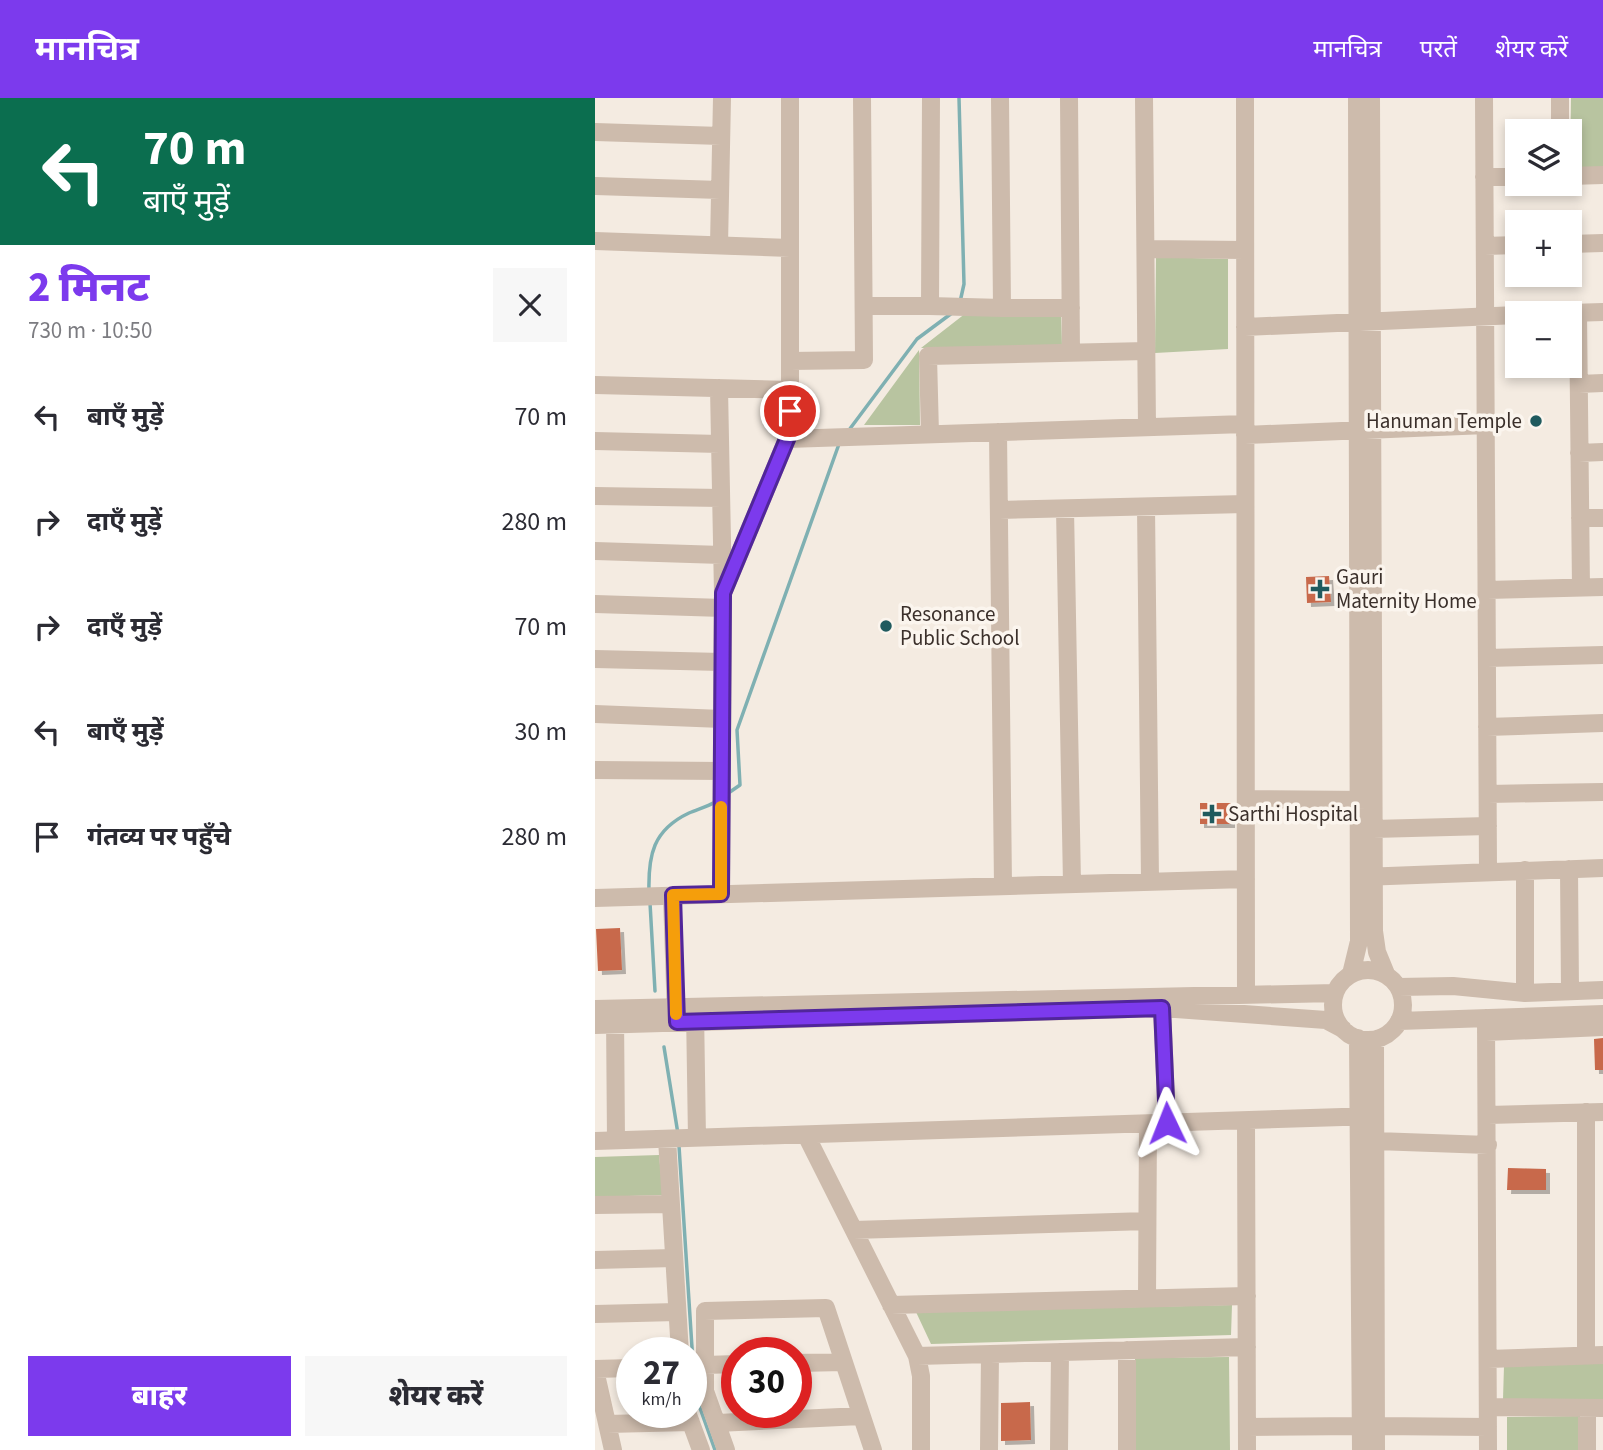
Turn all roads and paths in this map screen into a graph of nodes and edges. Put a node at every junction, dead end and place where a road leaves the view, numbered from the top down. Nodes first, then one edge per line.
1 (722, 98) edge
2 (790, 98) edge
3 (862, 98) edge
4 (931, 98) edge
5 (1000, 98) edge
6 (1069, 98) edge
7 (1145, 98) edge
8 (1245, 98) edge
9 (1357, 98) edge
10 (1371, 98) edge
11 (1484, 98) edge
12 (1560, 98) edge
13 (1560, 119) edge
14 (595, 132) edge
15 (721, 135) junction
16 (1603, 175) edge
17 (1582, 176) edge
18 (1485, 177) junction
19 (1505, 177) edge
20 (595, 187) edge
21 (720, 190) junction
22 (595, 241) edge
23 (1603, 243) edge
24 (1582, 244) edge
25 (719, 245) junction
26 (1505, 245) edge
27 (1485, 246) junction
28 (790, 247) junction
29 (1146, 249) junction
30 (1245, 250) junction
31 (864, 306) junction
32 (930, 306) junction
33 (1002, 308) junction
34 (1071, 308) junction
35 (1603, 312) edge
36 (1582, 313) edge
37 (1485, 315) junction
38 (1505, 315) edge
39 (1365, 322) junction
40 (1245, 327) junction
41 (1146, 351) junction
42 (1071, 353) junction
43 (790, 361) junction
44 (1579, 378) edge
45 (1603, 383) edge
46 (1579, 384) junction
47 (595, 385) edge
48 (719, 388) junction
49 (790, 390) junction
50 (1486, 425) junction
51 (1147, 427) junction
52 (1245, 429) junction
53 (999, 432) junction
54 (1365, 432) junction
55 (930, 434) junction
56 (787, 439) junction
57 (595, 441) edge
58 (720, 444) junction
59 (1603, 452) edge
60 (1580, 453) junction
61 (595, 496) edge
62 (721, 498) junction
63 (1245, 504) junction
64 (1146, 507) junction
65 (1065, 509) junction
66 (999, 510) junction
67 (1580, 518) junction
68 (1603, 518) edge
69 (595, 551) edge
70 (722, 555) junction
71 (1603, 587) edge
72 (1581, 588) junction
73 (1487, 590) junction
74 (723, 600) junction
75 (595, 604) edge
76 (1603, 655) edge
77 (1487, 657) junction
78 (595, 659) edge
79 (722, 662) junction
80 (595, 714) edge
81 (722, 719) junction
82 (1603, 723) edge
83 (1487, 727) junction
84 (595, 770) edge
85 (722, 771) junction
86 (1603, 792) edge
87 (1488, 794) junction
88 (1246, 799) junction
89 (1366, 800) junction
90 (1488, 826) junction
91 (1373, 829) junction
92 (1603, 868) edge
93 (1569, 869) junction
94 (1525, 870) junction
95 (1488, 871) junction
96 (1366, 877) junction
97 (1246, 879) junction
98 (1150, 881) junction
99 (1072, 884) junction
100 (1003, 886) junction
101 (721, 894) junction
102 (657, 896) junction
103 (595, 898) edge
104 (1351, 974) junction
105 (1386, 974) junction
106 (1399, 987) junction
107 (1603, 990) edge
108 (1570, 991) junction
109 (1247, 993) junction
110 (1335, 993) junction
111 (1525, 993) junction
112 (1162, 1008) junction
113 (595, 1009) edge
114 (695, 1014) junction
115 (1603, 1014) edge
116 (676, 1015) junction
117 (615, 1016) junction
118 (1399, 1021) junction
119 (595, 1025) edge
120 (1486, 1025) junction
121 (1603, 1027) edge
122 (1350, 1034) junction
123 (1380, 1038) junction
124 (1595, 1112) edge
125 (1488, 1115) junction
126 (1367, 1116) junction
127 (1246, 1121) junction
128 (1167, 1123) junction
129 (1147, 1124) junction
130 (806, 1135) junction
131 (680, 1139) junction
132 (616, 1140) junction
133 (595, 1141) edge
134 (1375, 1141) junction
135 (1488, 1145) junction
136 (671, 1204) junction
137 (595, 1205) edge
138 (1595, 1210) edge
139 (1147, 1221) junction
140 (854, 1230) junction
141 (674, 1258) junction
142 (595, 1260) edge
143 (1595, 1286) edge
144 (1247, 1296) junction
145 (1147, 1298) junction
146 (891, 1305) junction
147 (677, 1312) junction
148 (595, 1314) edge
149 (679, 1337) edge
150 (705, 1337) edge
151 (1247, 1347) junction
152 (1127, 1350) junction
153 (1060, 1352) junction
154 (990, 1354) junction
155 (917, 1356) junction
156 (1595, 1356) edge
157 (1488, 1359) junction
158 (844, 1362) junction
159 (812, 1363) edge
160 (616, 1369) edge
161 (595, 1370) edge
162 (707, 1396) edge
163 (1488, 1407) junction
164 (1595, 1408) edge
165 (861, 1416) junction
166 (616, 1423) edge
167 (718, 1423) junction
168 (607, 1424) junction
169 (1369, 1426) junction
170 (1247, 1427) junction
171 (1488, 1427) junction
172 (693, 1428) edge
173 (613, 1450) edge
174 (701, 1450) edge
175 (726, 1450) edge
176 (873, 1450) edge
177 (921, 1450) edge
178 (989, 1450) edge
179 (1059, 1450) edge
180 (1127, 1450) edge
181 (1247, 1450) edge
182 (1361, 1450) edge
183 (1376, 1450) edge
184 (1488, 1450) edge
185 (1587, 1450) edge

1 - 15 street
2 - 28 street
3 - 31 street
4 - 32 street
5 - 33 street
6 - 34 street
7 - 29 street
8 - 30 street
9 - 39 street
10 - 39 street
11 - 18 street
12 - 13 street
14 - 15 street
15 - 21 street
16 - 17 street
18 - 19 street
18 - 27 street
20 - 21 street
21 - 25 street
22 - 25 street
23 - 24 street
25 - 28 street
26 - 27 street
27 - 37 street
28 - 43 street
29 - 30 street
29 - 41 street
30 - 40 street
31 - 32 street
31 - 43 street
32 - 33 street
33 - 34 street
34 - 42 street
35 - 36 street
37 - 38 street
37 - 39 street
37 - 50 street
39 - 40 street
39 - 54 street
40 - 52 street
41 - 42 street
41 - 51 street
42 - 55 street
43 - 49 street
44 - 46 street
45 - 46 street
46 - 60 street
47 - 48 street
48 - 49 street
48 - 58 street
49 - 56 street
50 - 54 street
50 - 73 street
51 - 52 street
51 - 53 street
52 - 54 street
52 - 63 street
53 - 55 street
53 - 66 street
54 - 89 street
55 - 56 street
56 - 74 street
57 - 58 street
58 - 62 street
59 - 60 street
60 - 67 street
61 - 62 street
62 - 70 street
63 - 64 street
63 - 88 street
64 - 65 street
64 - 98 street
65 - 66 street
65 - 99 street
66 - 100 street
67 - 68 street
67 - 72 street
69 - 70 street
70 - 74 street
71 - 72 street
72 - 73 street
73 - 77 street
74 - 75 street
74 - 79 street
76 - 77 street
77 - 83 street
78 - 79 street
79 - 81 street
80 - 81 street
81 - 85 street
82 - 83 street
83 - 87 street
84 - 85 street
85 - 101 street
86 - 87 street
87 - 90 street
88 - 89 street
88 - 97 street
89 - 91 street
89 - 96 street
90 - 91 street
90 - 95 street
91 - 96 street
92 - 93 street
93 - 94 street
93 - 108 street
94 - 95 street
94 - 111 street
95 - 96 street
96 - 104 street
96 - 105 street
97 - 98 street
97 - 109 street
98 - 99 street
99 - 100 street
100 - 101 street
101 - 102 street
102 - 103 street
102 - 116 street
104 - 105 street
104 - 110 street
105 - 106 street
106 - 111 street
106 - 118 street
107 - 108 street
108 - 111 street
109 - 110 street
109 - 114 street
110 - 122 street
112 - 114 street
112 - 122 street
112 - 128 street
113 - 117 street
114 - 116 street
114 - 131 street
115 - 120 street
116 - 117 street
117 - 119 street
117 - 132 street
118 - 120 street
118 - 123 street
120 - 121 street
120 - 125 street
122 - 123 street
122 - 126 street
123 - 126 street
124 - 125 street
124 - 138 street
125 - 135 street
126 - 127 street
126 - 134 street
126 - 169 street
127 - 128 street
127 - 144 street
128 - 129 street
129 - 130 street
129 - 139 street
130 - 131 street
130 - 140 street
131 - 132 street
131 - 136 street
132 - 133 street
134 - 135 street
134 - 169 street
135 - 157 street
136 - 137 street
136 - 141 street
138 - 143 street
139 - 140 street
139 - 145 street
140 - 146 street
141 - 142 street
141 - 147 street
143 - 156 street
144 - 145 street
144 - 151 street
145 - 146 street
146 - 155 street
147 - 148 street
147 - 149 street
150 - 158 street
151 - 152 street
151 - 170 street
152 - 153 street
152 - 180 street
153 - 154 street
153 - 179 street
154 - 155 street
154 - 178 street
155 - 177 street
156 - 157 street
157 - 163 street
158 - 159 street
158 - 165 street
160 - 161 street
161 - 168 street
162 - 167 street
163 - 164 street
163 - 171 street
164 - 185 street
165 - 167 street
165 - 176 street
166 - 168 street
167 - 175 street
168 - 173 street
169 - 170 street
169 - 171 street
169 - 182 street
169 - 183 street
170 - 181 street
171 - 184 street
172 - 174 street

